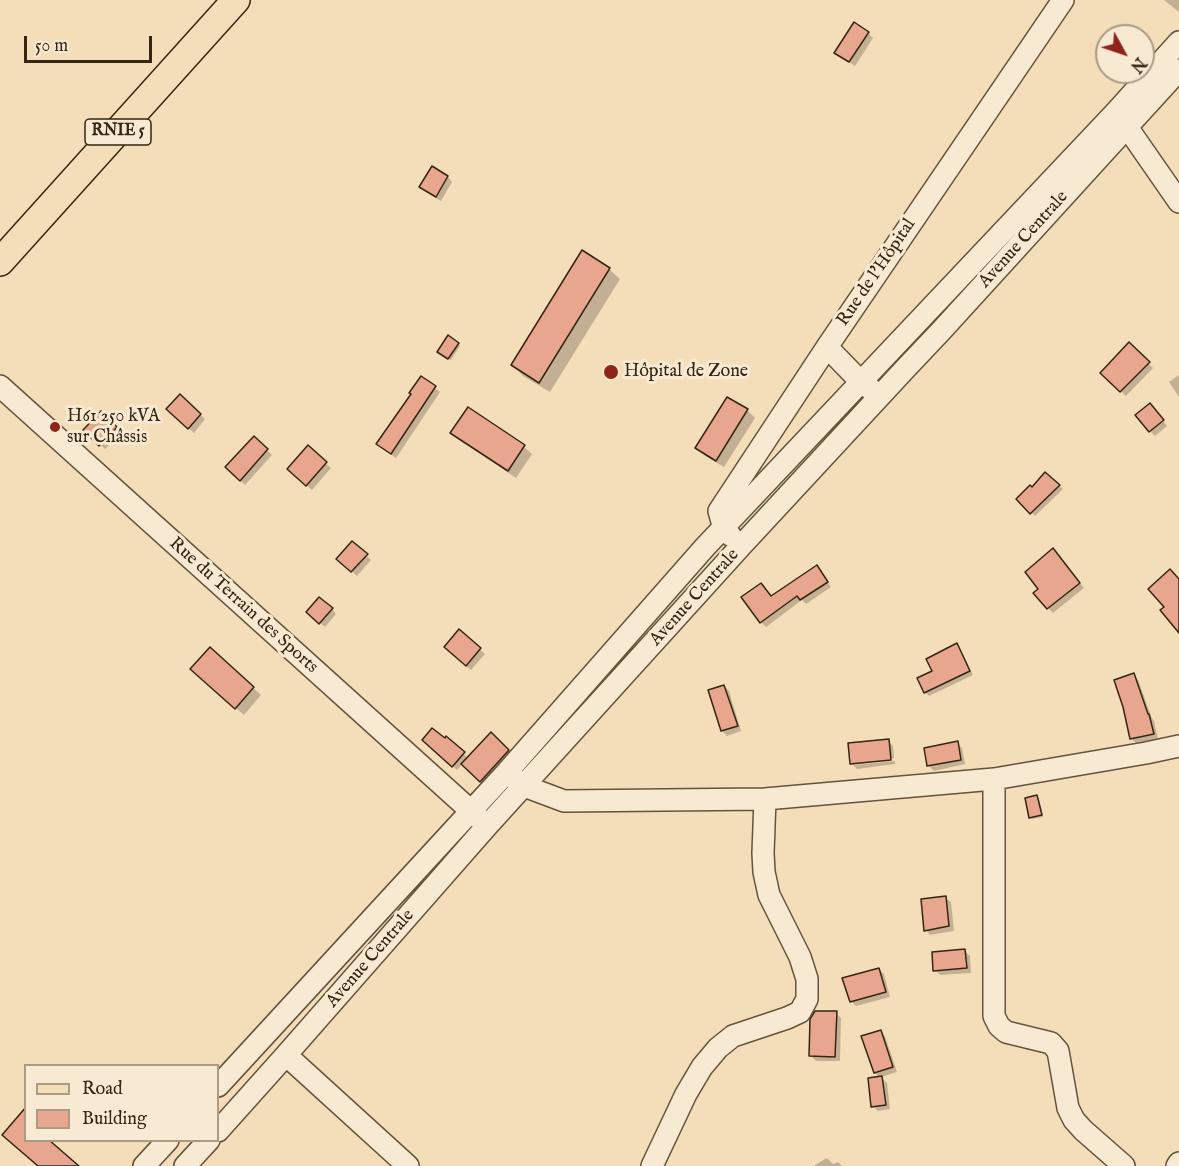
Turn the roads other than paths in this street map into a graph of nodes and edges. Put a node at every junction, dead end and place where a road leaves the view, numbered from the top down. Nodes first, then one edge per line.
1 (236, 0) edge
2 (1063, 0) edge
3 (1179, 42) edge
4 (1179, 70) edge
5 (1121, 120) junction
6 (1179, 202) edge
7 (0, 262) edge
8 (827, 347) junction
9 (861, 382) junction
10 (0, 386) edge
11 (880, 395) junction
12 (724, 529) junction
13 (741, 546) junction
14 (1179, 746) edge
15 (507, 772) junction
16 (994, 779) junction
17 (524, 786) junction
18 (765, 799) junction
19 (470, 811) junction
20 (487, 826) junction
21 (286, 1055) junction
22 (219, 1085) edge
23 (219, 1130) edge
24 (166, 1142) edge
25 (206, 1142) edge
26 (144, 1166) edge
27 (185, 1166) edge
28 (408, 1166) edge
29 (651, 1166) edge
30 (1124, 1166) edge

1 - 7 main road, RNIE 5
2 - 8 street, Rue de l'Hôpital
3 - 5 street, Avenue Centrale
4 - 5 street, Avenue Centrale
5 - 6 street
5 - 9 street, Avenue Centrale
5 - 11 street, Avenue Centrale
8 - 9 street
8 - 12 street, Rue de l'Hôpital
9 - 11 street
9 - 12 street, Avenue Centrale
10 - 19 street, Rue du Terrain des Sports
11 - 13 street, Avenue Centrale
12 - 13 street
12 - 15 street, Avenue Centrale
13 - 17 street, Avenue Centrale
14 - 16 street
15 - 17 street
15 - 19 street, Avenue Centrale
16 - 18 street
16 - 30 street
17 - 18 street
17 - 20 street, Avenue Centrale
18 - 29 street
19 - 20 street, Rue du Terrain des Sports
19 - 22 street, Avenue Centrale
20 - 21 street, Avenue Centrale
21 - 23 street, Avenue Centrale
21 - 28 street
24 - 26 street
25 - 27 street

